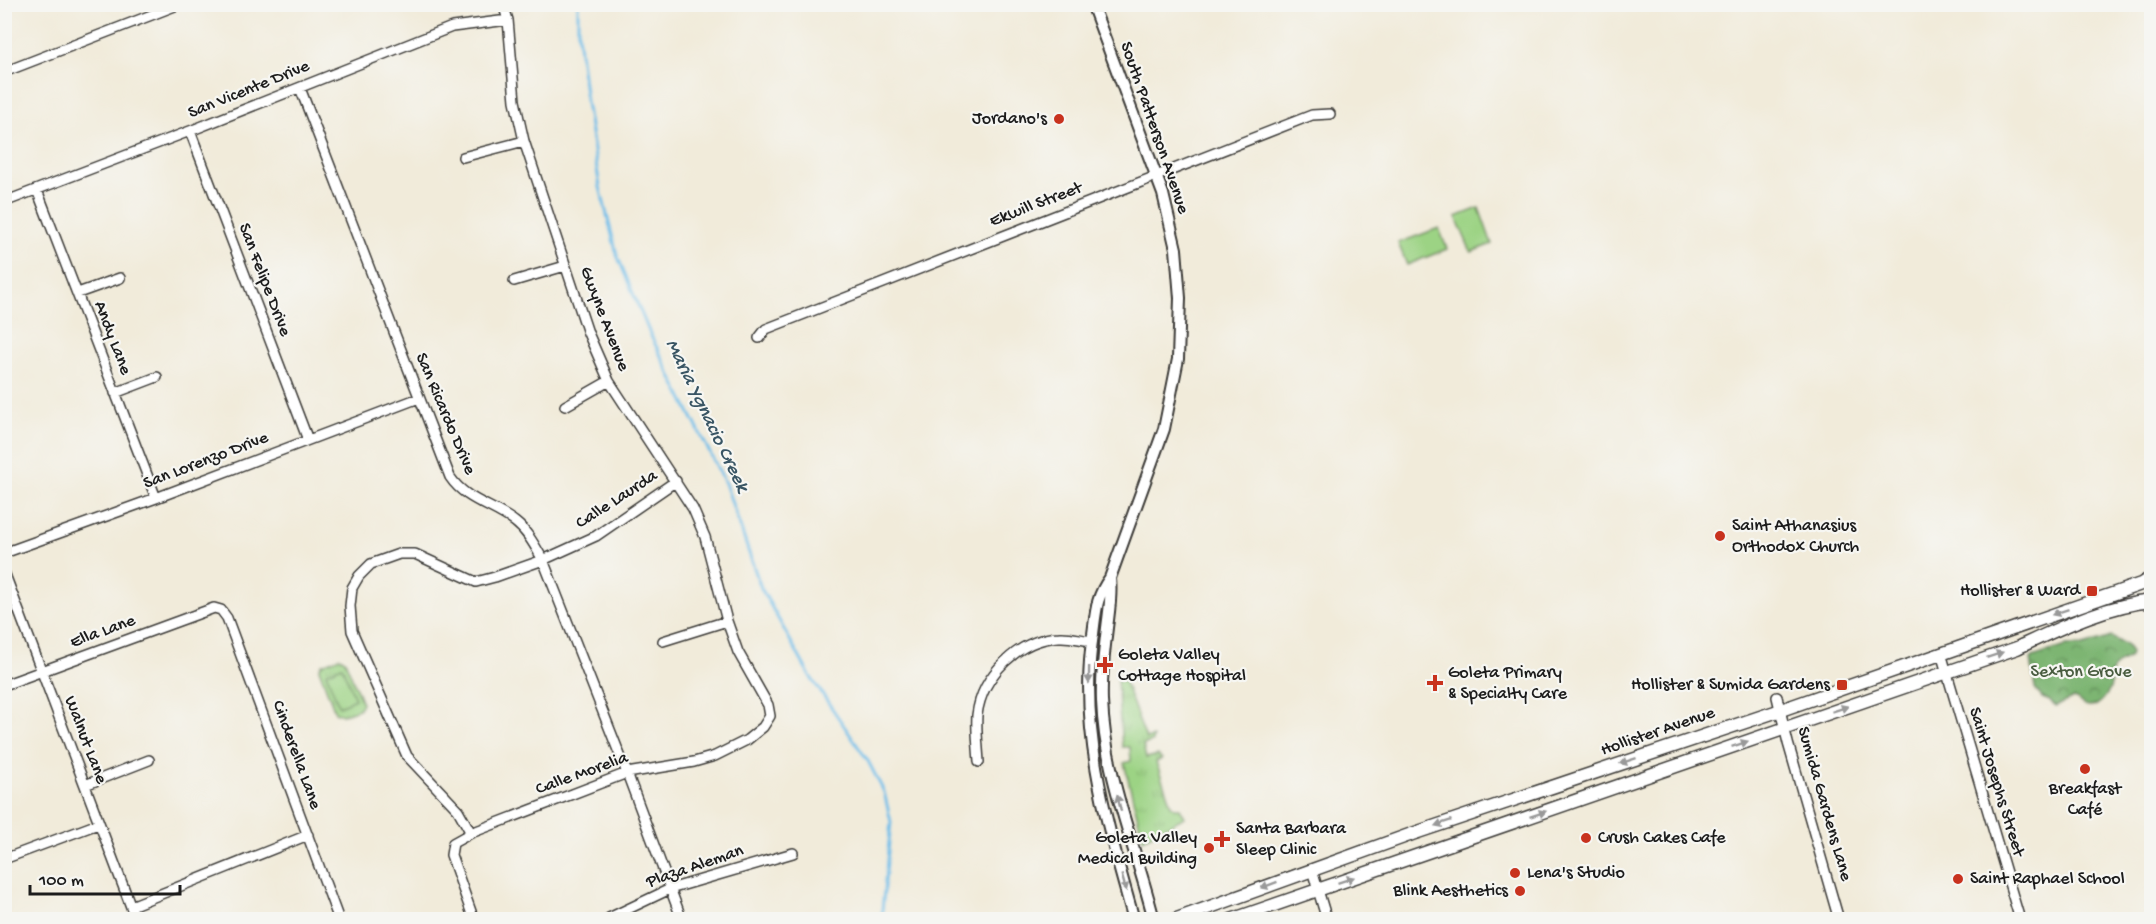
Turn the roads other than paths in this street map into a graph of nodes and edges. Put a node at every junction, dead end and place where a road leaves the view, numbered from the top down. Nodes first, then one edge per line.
1 (180, 4) edge
2 (504, 4) edge
3 (1092, 4) edge
4 (508, 20) junction
5 (4, 72) edge
6 (300, 88) junction
7 (1330, 114) dead end
8 (190, 131) junction
9 (524, 141) junction
10 (463, 157) dead end
11 (1157, 176) junction
12 (38, 190) junction
13 (4, 202) edge
14 (565, 266) junction
15 (120, 278) dead end
16 (514, 282) dead end
17 (78, 293) junction
18 (759, 338) dead end
19 (157, 377) dead end
20 (609, 381) junction
21 (115, 393) junction
22 (419, 398) junction
23 (566, 405) dead end
24 (308, 440) junction
25 (676, 481) junction
26 (156, 498) junction
27 (4, 554) edge
28 (543, 560) junction
29 (4, 572) edge
30 (2151, 577) edge
31 (1110, 578) junction
32 (2151, 601) edge
33 (214, 608) joint
34 (727, 621) junction
35 (663, 641) dead end
36 (1092, 641) junction
37 (1941, 653) junction
38 (42, 672) junction
39 (1946, 672) junction
40 (4, 685) edge
41 (1777, 696) dead end
42 (1781, 710) junction
43 (768, 721) joint
44 (1785, 729) junction
45 (149, 760) dead end
46 (980, 762) dead end
47 (627, 773) junction
48 (85, 785) junction
49 (98, 824) junction
50 (471, 833) junction
51 (308, 835) junction
52 (793, 853) dead end
53 (4, 859) edge
54 (1312, 870) junction
55 (670, 889) junction
56 (1318, 889) junction
57 (131, 906) junction
58 (609, 918) dead end
59 (136, 920) edge
60 (339, 920) edge
61 (474, 920) edge
62 (682, 920) edge
63 (1134, 920) edge
64 (1154, 920) edge
65 (1174, 920) edge
66 (1232, 920) edge
67 (1327, 920) edge
68 (1839, 920) edge
69 (2020, 920) edge

1 - 5 street
2 - 4 street, Gwyne Avenue
3 - 11 street, South Patterson Avenue
4 - 6 street, San Vicente Drive
4 - 9 street, Gwyne Avenue
6 - 8 street, San Vicente Drive
6 - 22 street, San Ricardo Drive
7 - 11 street, Ekwill Street
8 - 12 street, San Vicente Drive
8 - 24 street, San Felipe Drive
9 - 10 street
9 - 14 street, Gwyne Avenue
11 - 18 street, Ekwill Street
11 - 31 street, South Patterson Avenue
12 - 13 street, San Vicente Drive
12 - 17 street, Andy Lane
14 - 16 street
14 - 20 street, Gwyne Avenue
15 - 17 street
17 - 21 street, Andy Lane
19 - 21 street
20 - 23 street
20 - 25 street, Gwyne Avenue
21 - 26 street, Andy Lane
22 - 24 street, San Lorenzo Drive
22 - 28 street, San Ricardo Drive
24 - 26 street, San Lorenzo Drive
25 - 28 street, Calle Laurda
25 - 34 street, Gwyne Avenue
26 - 27 street, San Lorenzo Drive
28 - 47 street, San Ricardo Drive
28 - 50 street, Calle Laurda
29 - 38 street, Walnut Lane
30 -> 37 main road, Hollister Avenue
31 - 36 street, South Patterson Avenue
64 -> 31 street, South Patterson Avenue
39 -> 32 main road
33 - 38 street, Ella Lane
33 - 51 street, Cinderella Lane
34 - 35 street
34 - 43 street, Gwyne Avenue
36 - 46 street
36 -> 63 street, South Patterson Avenue
37 - 39 street, Saint Josephs Street
37 - 42 main road, Hollister Avenue
38 - 40 street, Ella Lane
38 - 48 street, Walnut Lane
44 -> 39 main road
39 - 69 street, Saint Josephs Street
41 - 42 street, Sumida Gardens Lane
42 - 44 street, Sumida Gardens Lane
42 -> 54 main road, Hollister Avenue
43 - 47 street, Calle Morelia
56 -> 44 main road
44 - 68 street, Sumida Gardens Lane
45 - 48 street
47 - 50 street, Calle Morelia
47 - 55 street, San Ricardo Drive
48 - 49 street, Walnut Lane
49 - 53 street
49 - 57 street, Walnut Lane
50 - 61 street
51 - 57 street
51 - 60 street, Cinderella Lane
52 - 55 street, Plaza Aleman
54 - 56 street
54 -> 65 main road, Hollister Avenue
55 - 58 street, Plaza Aleman
55 - 62 street, San Ricardo Drive
56 - 66 main road
56 - 67 street
57 - 59 street, Walnut Lane

